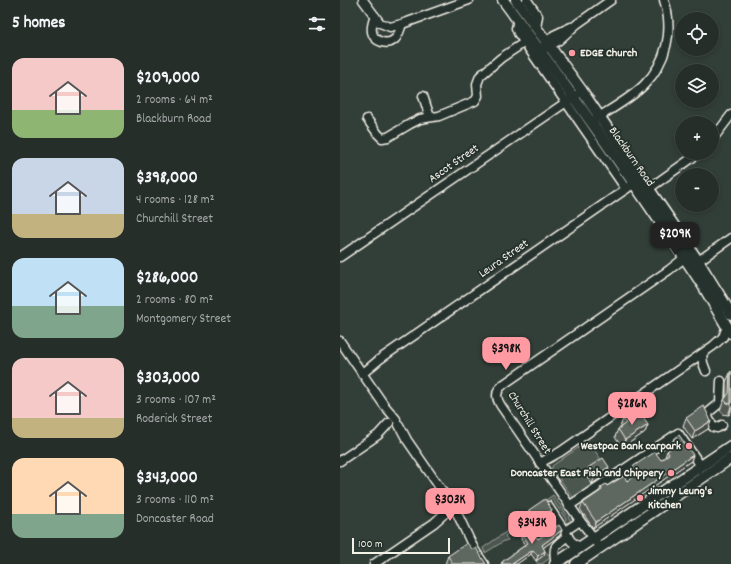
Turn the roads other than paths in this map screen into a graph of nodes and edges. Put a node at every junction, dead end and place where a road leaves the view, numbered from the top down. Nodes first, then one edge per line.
1 (363, 0) edge
2 (469, 0) edge
3 (503, 0) edge
4 (516, 0) edge
5 (527, 0) edge
6 (611, 0) edge
7 (664, 0) edge
8 (375, 16) junction
9 (518, 20) junction
10 (402, 24) junction
11 (536, 28) junction
12 (525, 42) junction
13 (545, 46) junction
14 (423, 96) dead end
15 (574, 96) junction
16 (731, 115) edge
17 (430, 117) junction
18 (367, 119) dead end
19 (595, 119) junction
20 (719, 131) edge
21 (689, 160) edge
22 (634, 184) junction
23 (644, 192) junction
24 (731, 238) edge
25 (340, 258) edge
26 (690, 260) junction
27 (731, 314) edge
28 (729, 330) edge
29 (340, 341) edge
30 (702, 354) junction
31 (706, 371) dead end
32 (361, 372) junction
33 (721, 381) dead end
34 (393, 424) junction
35 (722, 425) dead end
36 (731, 446) edge
37 (731, 458) edge
38 (340, 461) edge
39 (541, 465) junction
40 (701, 466) junction
41 (548, 506) edge
42 (569, 506) junction
43 (455, 509) junction
44 (580, 522) junction
45 (567, 534) junction
46 (592, 539) junction
47 (580, 548) junction
48 (599, 548) junction
49 (555, 560) edge
50 (374, 564) edge
51 (484, 564) edge
52 (576, 564) edge

1 - 8 street
2 - 10 street
3 - 9 main road, Blackburn Road
4 - 11 main road, Blackburn Road
5 - 11 street
6 - 13 street
7 - 19 street
8 - 10 street
8 - 10 street
9 - 12 street
9 - 13 main road, Blackburn Road
11 - 13 main road, Blackburn Road
12 - 15 street
12 - 17 street
13 - 15 main road, Blackburn Road
14 - 17 street
15 - 19 main road, Blackburn Road
15 - 22 street
15 - 25 street, Ascot Street
16 - 20 street
17 - 18 street
19 - 22 main road, Blackburn Road
21 - 23 street
22 - 23 main road, Blackburn Road
22 - 32 street, Leura Street
23 - 26 main road, Blackburn Road
24 - 26 street, Churchill Street
26 - 27 main road, Blackburn Road
26 - 28 main road, Blackburn Road
26 - 39 street, Churchill Street
28 - 30 street
29 - 32 street
30 - 31 street
30 - 39 street
32 - 34 street
33 - 35 street
34 - 38 street
34 - 43 street
36 - 40 main road
37 - 48 main road
39 - 42 street, Churchill Street
40 - 42 street
40 - 46 main road
41 - 45 street
42 - 44 street, Churchill Street
43 - 50 street
43 - 51 street
44 - 45 street
44 - 46 street, Churchill Street
45 - 47 street
45 - 49 street
46 - 47 main road
46 - 48 street, Churchill Street
47 - 49 main road
48 - 52 main road

